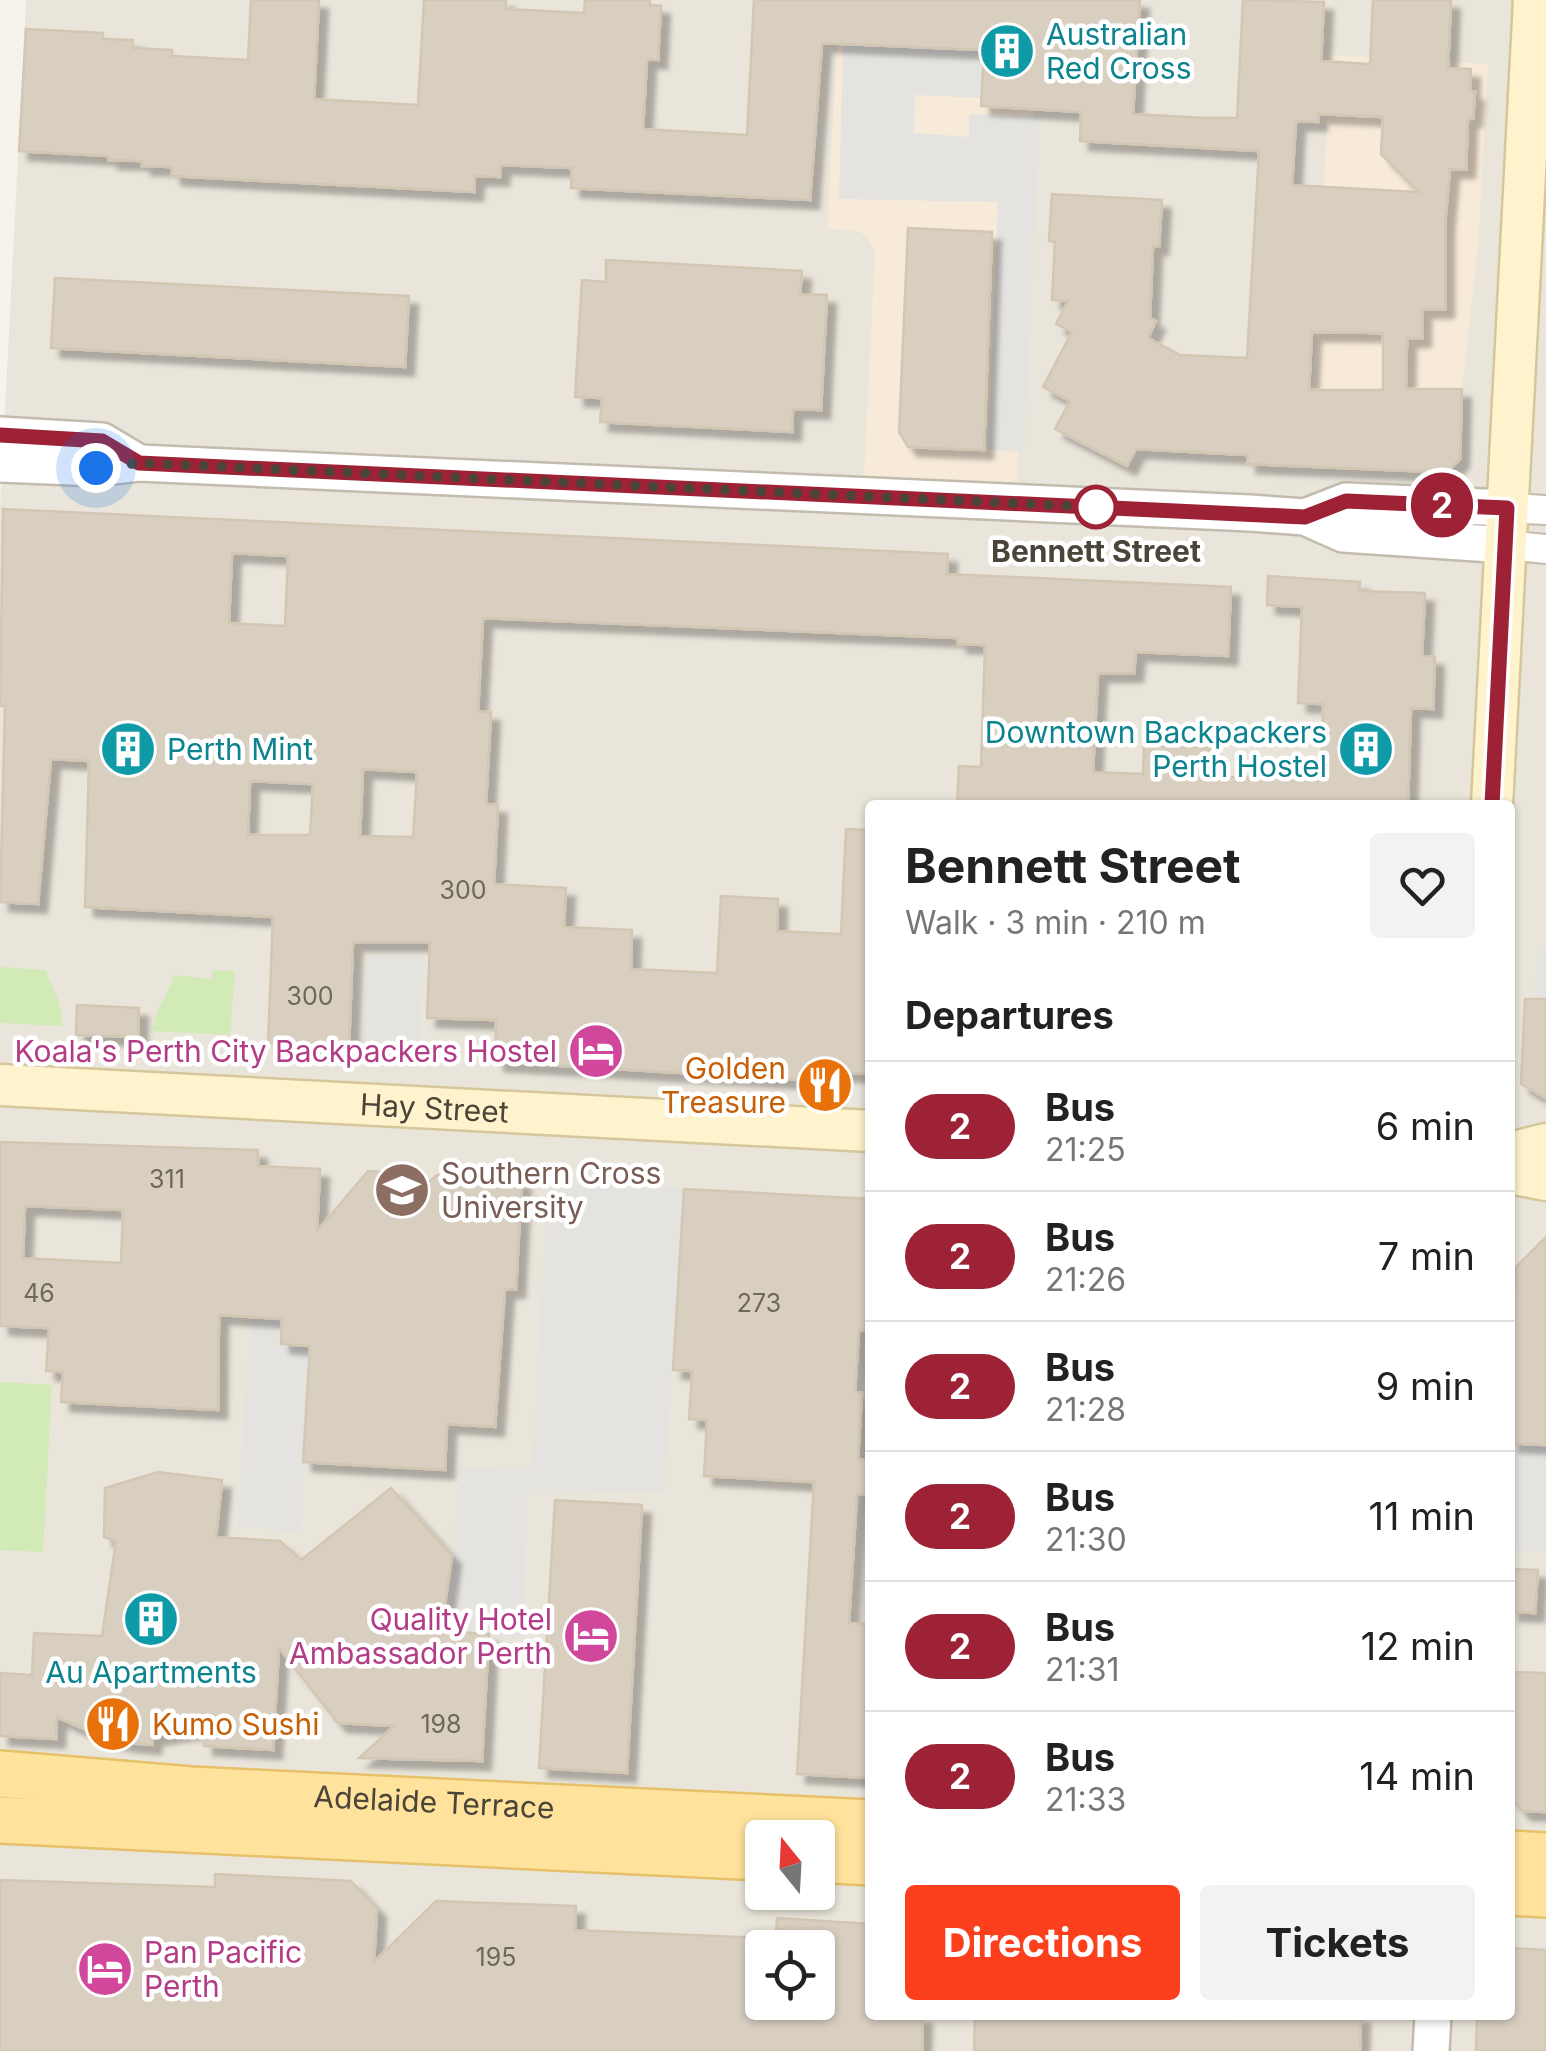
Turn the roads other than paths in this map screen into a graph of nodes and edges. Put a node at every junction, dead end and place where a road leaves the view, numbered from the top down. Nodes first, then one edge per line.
1 (1534, 0) edge
2 (0, 435) edge
3 (139, 463) junction
4 (0, 464) edge
5 (1520, 521) edge
6 (1546, 548) edge
7 (1492, 800) edge
8 (0, 1085) edge
9 (865, 1132) edge
10 (1546, 1144) edge
11 (1515, 1152) edge
12 (1515, 1173) edge
13 (1546, 1180) edge
14 (0, 1774) edge
15 (0, 1820) edge
16 (865, 1823) edge
17 (1515, 1854) edge
18 (745, 1856) edge
19 (1546, 1856) edge
20 (835, 1860) edge
21 (865, 1862) edge
22 (1515, 1892) edge
23 (1546, 1894) edge
24 (1433, 2020) edge
25 (1431, 2051) edge

1 - 5 main road
2 - 3 street
3 - 4 street
3 - 5 street
5 - 6 street
5 - 7 main road
8 - 9 main road, Hay Street
10 - 11 main road
12 - 13 main road
14 - 16 main road, Adelaide Terrace
15 - 18 main road, Adelaide Terrace
17 - 19 main road
20 - 21 main road
22 - 23 main road
24 - 25 street

